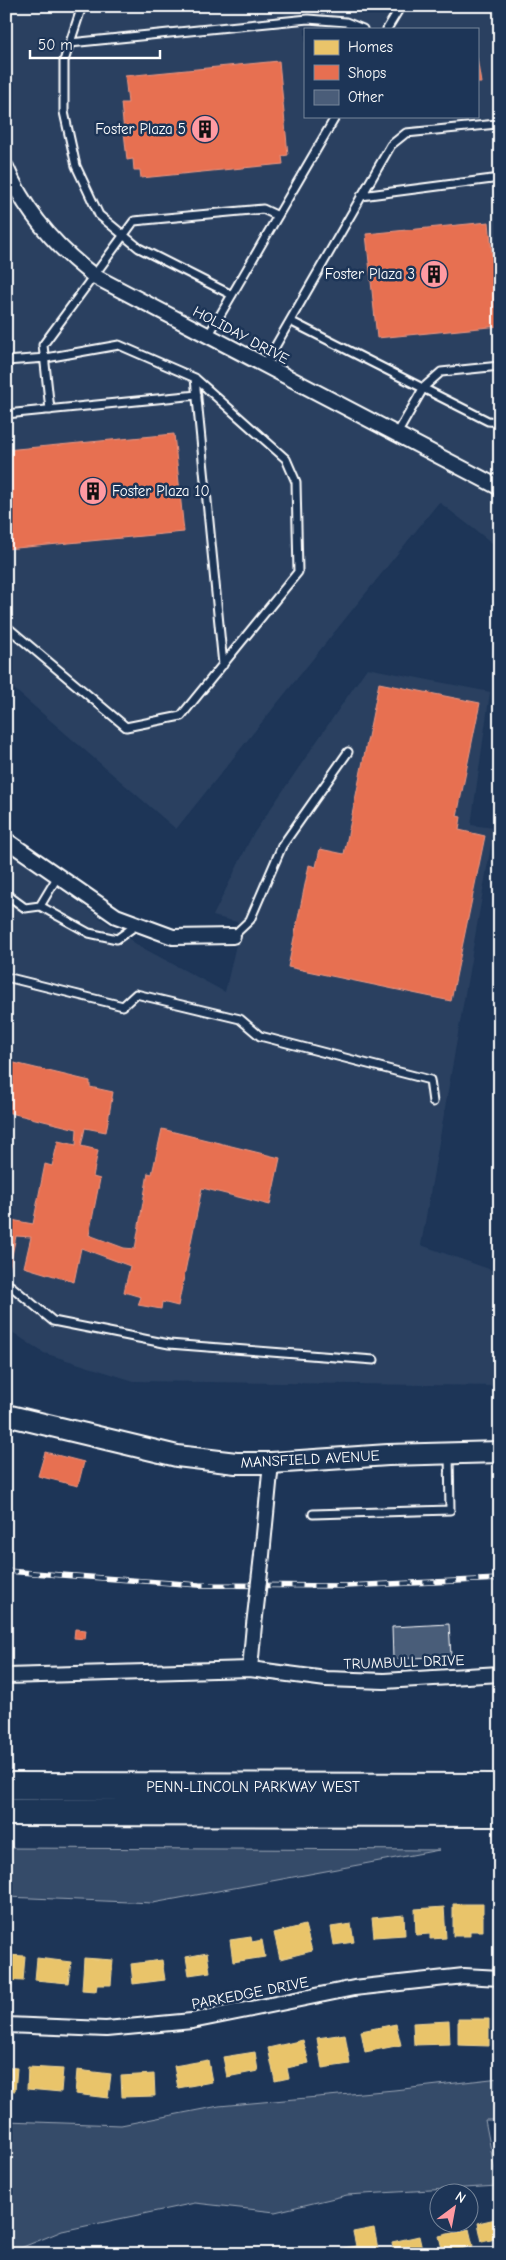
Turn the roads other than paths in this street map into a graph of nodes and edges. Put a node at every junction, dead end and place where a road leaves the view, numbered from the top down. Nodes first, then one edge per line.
1 (82, 6) edge
2 (401, 6) edge
3 (361, 28) edge
4 (389, 28) edge
5 (70, 43) junction
6 (335, 118) edge
7 (500, 128) edge
8 (6, 167) edge
9 (500, 178) edge
10 (361, 196) junction
11 (278, 216) junction
12 (124, 236) junction
13 (94, 276) junction
14 (232, 295) junction
15 (290, 321) junction
16 (208, 336) junction
17 (46, 358) junction
18 (6, 361) edge
19 (264, 366) junction
20 (500, 366) edge
21 (195, 378) junction
22 (424, 387) junction
23 (197, 395) junction
24 (50, 410) junction
25 (6, 414) edge
26 (500, 422) edge
27 (397, 434) junction
28 (497, 482) edge
29 (6, 626) edge
30 (222, 665) junction
31 (348, 752) dead end
32 (6, 840) edge
33 (58, 876) junction
34 (6, 894) edge
35 (40, 906) junction
36 (138, 924) junction
37 (233, 936) joint
38 (6, 977) edge
39 (433, 1102) dead end
40 (6, 1284) edge
41 (374, 1360) dead end
42 (6, 1415) edge
43 (500, 1452) edge
44 (449, 1453) junction
45 (271, 1463) junction
46 (313, 1514) dead end
47 (250, 1669) junction
48 (500, 1674) edge
49 (6, 1676) edge
50 (6, 1786) edge
51 (500, 1787) edge
52 (6, 1812) edge
53 (500, 1813) edge
54 (500, 1978) edge
55 (6, 2025) edge

1 - 5 lane
2 - 4 lane
3 - 5 lane
5 - 12 lane
6 - 11 lane
7 - 10 lane
8 - 13 street, HOLIDAY DRIVE
9 - 10 lane
10 - 15 lane
11 - 12 lane
11 - 14 lane
12 - 13 lane
12 - 14 lane
13 - 16 street, HOLIDAY DRIVE
13 - 17 lane
14 - 16 lane
15 - 19 lane
15 - 22 lane
16 - 19 street, HOLIDAY DRIVE
17 - 18 lane
17 - 21 lane
17 - 24 lane
19 - 27 street, HOLIDAY DRIVE
20 - 22 lane
21 - 23 lane
21 - 30 lane
22 - 26 lane
22 - 27 lane
23 - 24 lane
23 - 30 lane
24 - 25 lane
27 - 28 street, HOLIDAY DRIVE
29 - 30 lane
31 - 37 lane
32 - 33 street
33 - 35 lane
33 - 36 street
34 - 35 lane
35 - 36 lane
36 - 37 street
38 - 39 lane
40 - 41 lane
42 - 45 main road, MANSFIELD AVENUE
43 - 44 main road, MANSFIELD AVENUE
44 - 45 main road, MANSFIELD AVENUE
44 - 46 lane
45 - 47 street, bridge
47 - 48 street, TRUMBULL DRIVE
47 - 49 street, TRUMBULL DRIVE
50 - 51 highway, PENN-LINCOLN PARKWAY WEST
52 - 53 highway, PENN-LINCOLN PARKWAY WEST
54 - 55 street, PARKEDGE DRIVE

